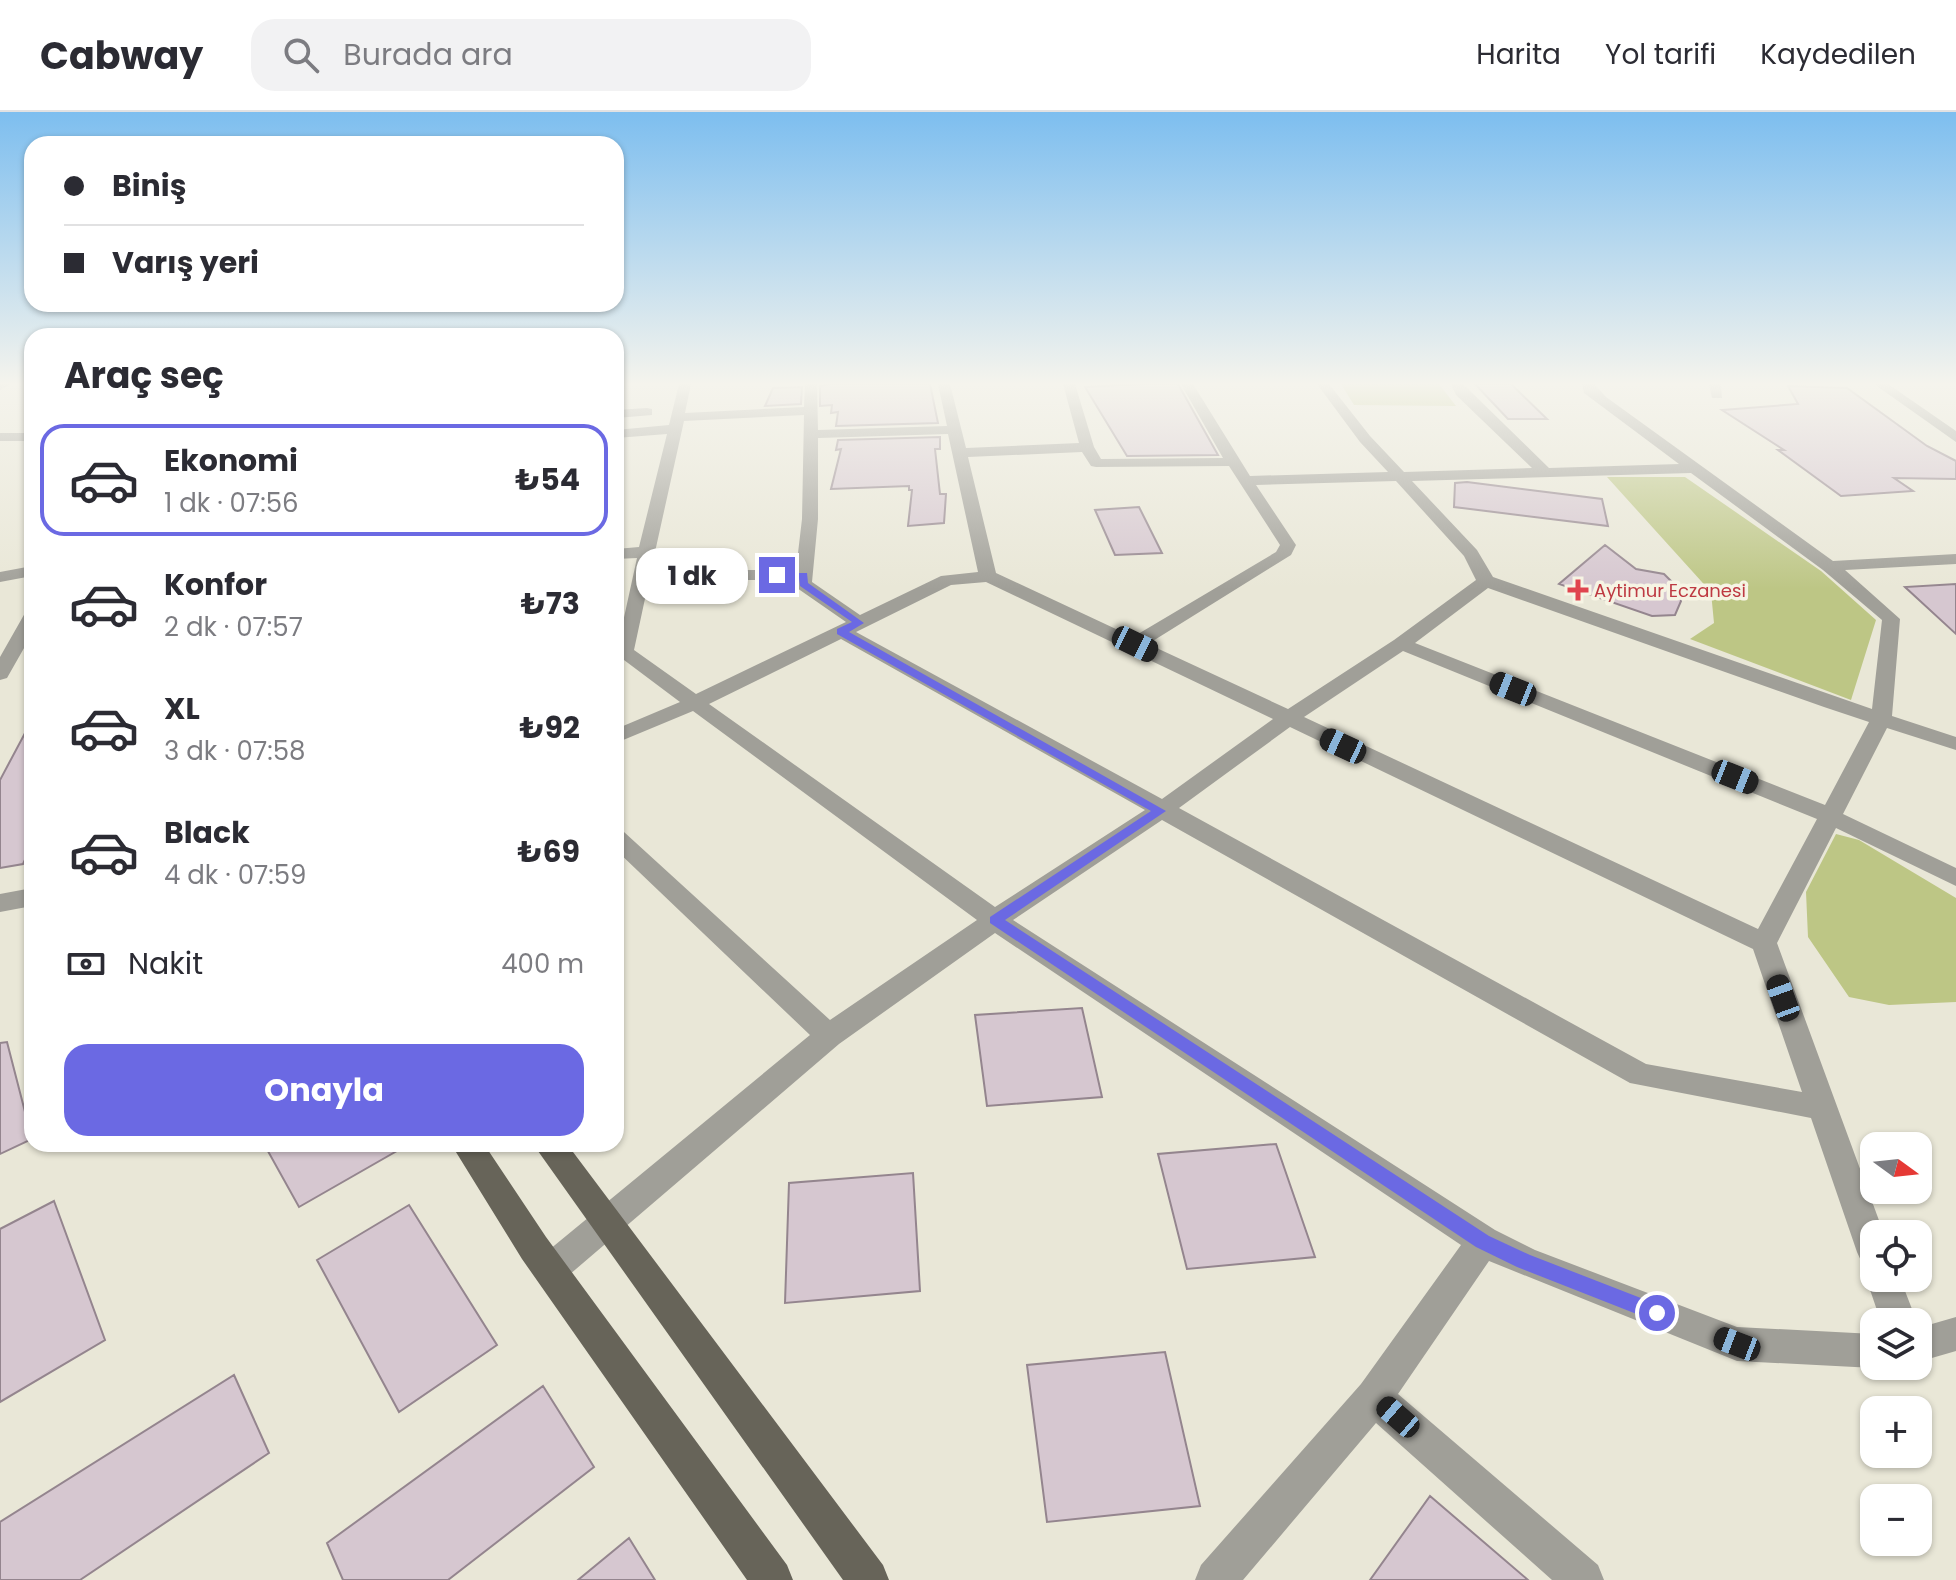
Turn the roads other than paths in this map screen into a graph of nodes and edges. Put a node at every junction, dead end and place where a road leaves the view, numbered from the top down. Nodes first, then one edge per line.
1 (669, 453) edge
2 (811, 453) edge
3 (959, 453) joint
4 (970, 453) edge
5 (1090, 453) edge
6 (1227, 453) edge
7 (1377, 453) edge
8 (1524, 453) edge
9 (1673, 453) edge
10 (1233, 462) junction
11 (1694, 468) junction
12 (1546, 473) junction
13 (1397, 474) junction
14 (1246, 481) junction
15 (646, 552) junction
16 (624, 553) edge
17 (1956, 559) edge
18 (1829, 566) junction
19 (24, 572) edge
20 (641, 575) junction
21 (804, 575) junction
22 (988, 576) junction
23 (0, 577) edge
24 (1486, 581) junction
25 (850, 627) junction
26 (24, 631) edge
27 (1135, 644) junction
28 (1401, 644) junction
29 (0, 674) edge
30 (695, 703) junction
31 (1287, 719) junction
32 (1881, 719) junction
33 (624, 734) edge
34 (1956, 744) edge
35 (1160, 811) junction
36 (1830, 816) junction
37 (624, 850) edge
38 (1956, 878) edge
39 (24, 898) edge
40 (0, 903) edge
41 (995, 920) junction
42 (1764, 943) junction
43 (829, 1036) junction
44 (1823, 1108) junction
45 (472, 1152) edge
46 (555, 1152) edge
47 (1863, 1220) edge
48 (608, 1224) junction
49 (1483, 1241) junction
50 (550, 1270) junction
51 (1956, 1334) edge
52 (1932, 1341) edge
53 (1860, 1350) edge
54 (1374, 1397) junction
55 (772, 1580) edge
56 (868, 1580) edge
57 (1216, 1580) edge
58 (1583, 1580) edge

1 - 15 street
2 - 21 street
3 - 4 street
3 - 22 street
5 - 10 street
6 - 10 street
7 - 13 street
8 - 12 street
9 - 11 street
10 - 14 street
11 - 12 street
11 - 18 street
12 - 13 street
13 - 14 street
13 - 24 street
14 - 27 street
15 - 16 street
15 - 20 street
17 - 18 street
18 - 32 street
19 - 23 street
20 - 21 street
20 - 30 street
21 - 25 street
22 - 25 street
22 - 27 street
24 - 28 street
24 - 32 street
25 - 30 street
25 - 35 street
26 - 29 street
27 - 31 street
28 - 31 street
28 - 36 street
30 - 33 street
30 - 41 street
31 - 35 street
31 - 42 street
32 - 34 street
32 - 36 street
35 - 41 street
35 - 44 street
36 - 38 street
36 - 42 street
37 - 43 street
39 - 40 street
41 - 43 street
41 - 49 street
42 - 44 street
43 - 48 street
44 - 47 street
45 - 50 main road
46 - 48 main road
48 - 50 street
48 - 56 main road
49 - 53 street
49 - 54 street
50 - 55 main road
51 - 52 street
54 - 57 street
54 - 58 street

